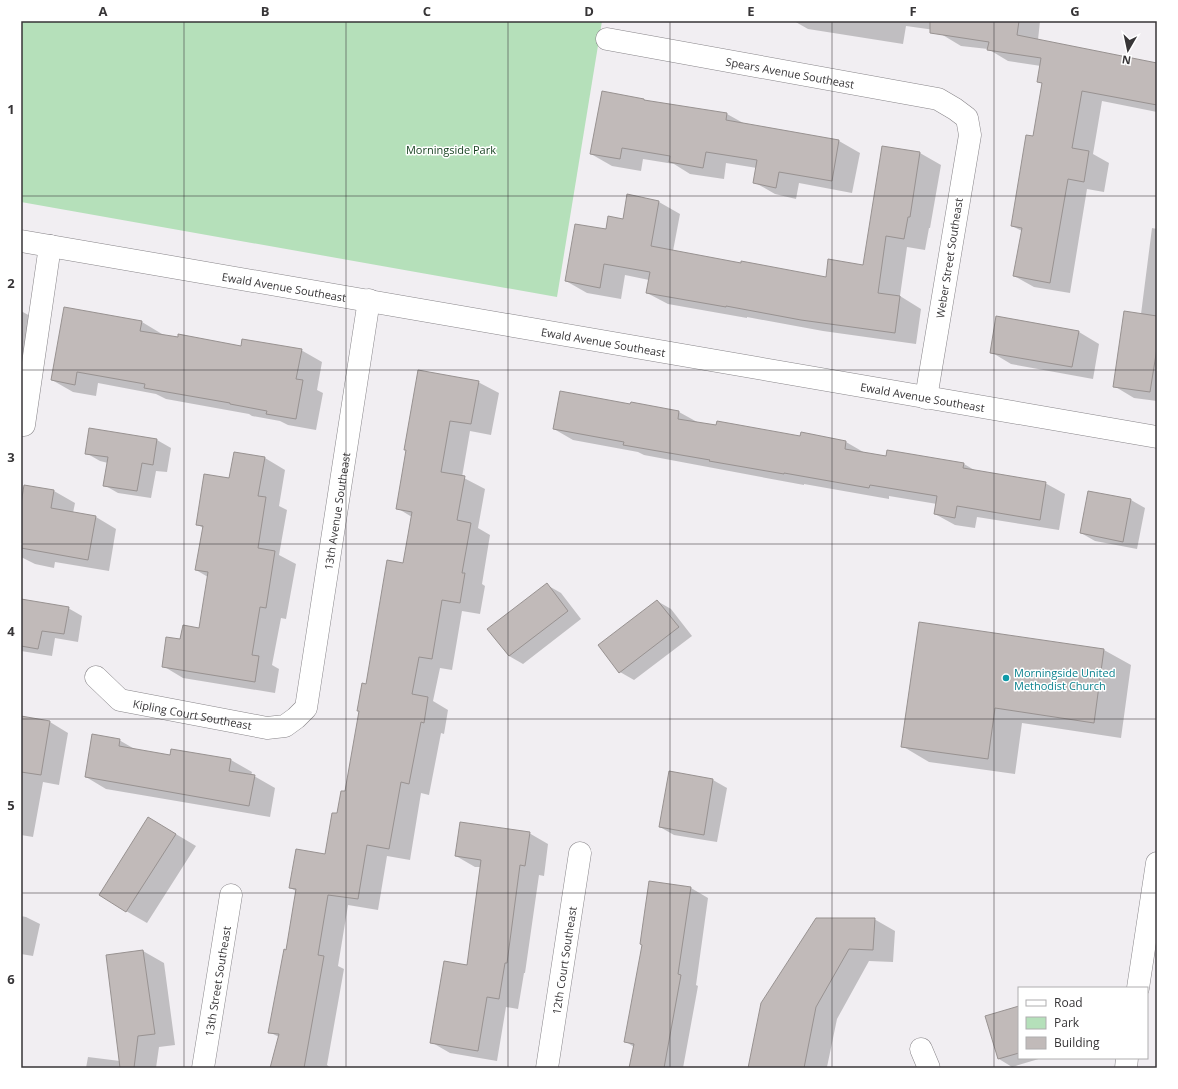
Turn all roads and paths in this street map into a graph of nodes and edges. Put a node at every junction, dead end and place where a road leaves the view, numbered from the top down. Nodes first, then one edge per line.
1 (607, 39) dead end
2 (967, 118) joint
3 (21, 241) edge
4 (50, 246) junction
5 (369, 300) junction
6 (926, 398) junction
7 (24, 425) dead end
8 (1157, 437) edge
9 (96, 677) dead end
10 (296, 718) joint
11 (580, 853) dead end
12 (1157, 863) edge
13 (231, 895) dead end
14 (1152, 924) edge
15 (1138, 987) edge
16 (203, 1068) edge
17 (547, 1068) edge

1 - 2 street, Spears Avenue Southeast
2 - 6 street, Weber Street Southeast
3 - 4 street, Ewald Avenue Southeast
4 - 5 street, Ewald Avenue Southeast
4 - 7 street
5 - 6 street, Ewald Avenue Southeast
5 - 10 street, 13th Avenue Southeast
6 - 8 street, Ewald Avenue Southeast
9 - 10 street, Kipling Court Southeast
11 - 17 street, 12th Court Southeast
12 - 14 street
13 - 16 street, 13th Street Southeast
14 - 15 street

